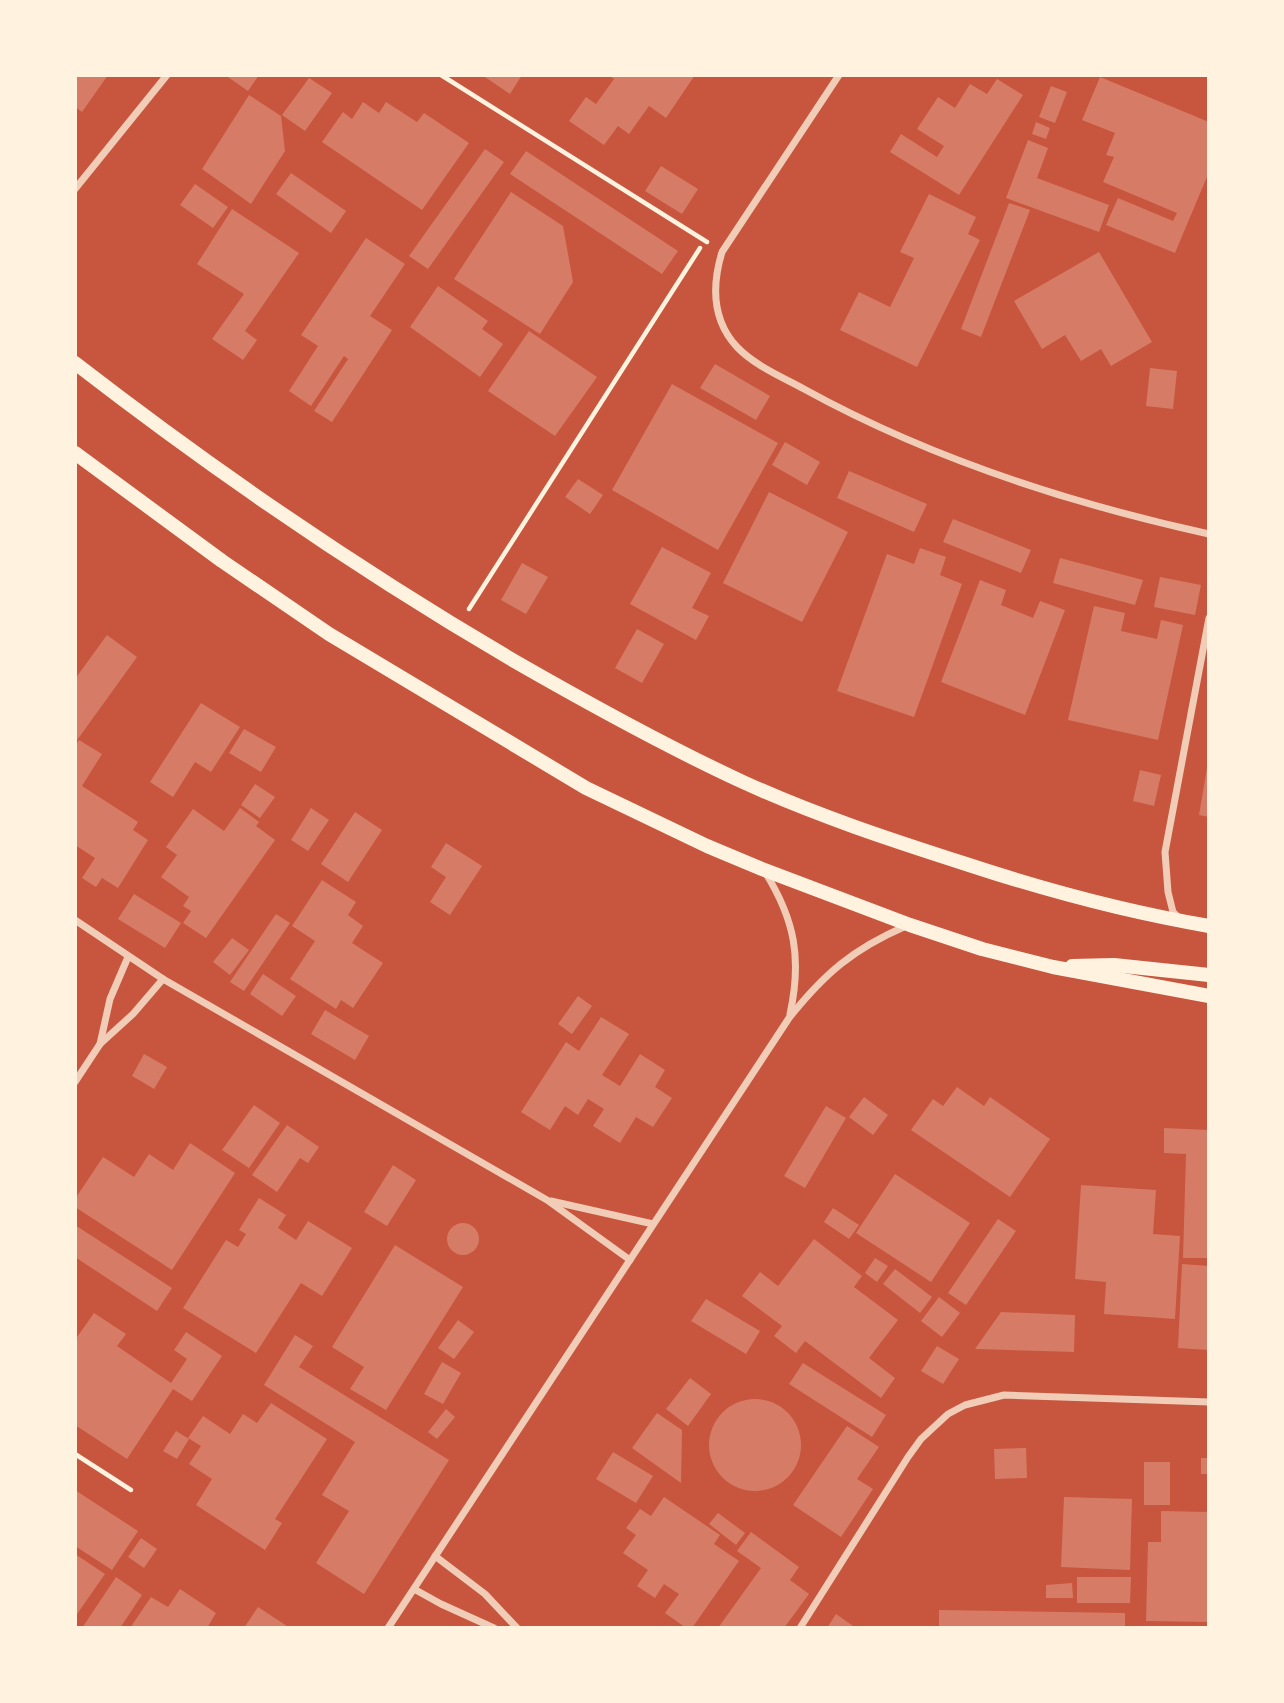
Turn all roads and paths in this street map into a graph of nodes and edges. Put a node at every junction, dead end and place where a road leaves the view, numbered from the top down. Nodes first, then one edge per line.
1 (167, 75) edge
2 (441, 75) edge
3 (839, 75) edge
4 (78, 186) edge
5 (75, 196) edge
6 (705, 240) junction
7 (722, 252) junction
8 (75, 363) edge
9 (75, 453) edge
10 (1209, 534) edge
11 (1209, 618) edge
12 (457, 627) junction
13 (762, 869) junction
14 (75, 920) edge
15 (1181, 921) junction
16 (910, 925) junction
17 (1209, 926) edge
18 (128, 957) junction
19 (1053, 967) junction
20 (1209, 975) edge
21 (163, 979) junction
22 (1209, 996) edge
23 (789, 1018) junction
24 (100, 1044) junction
25 (75, 1082) edge
26 (547, 1200) junction
27 (653, 1224) junction
28 (630, 1260) junction
29 (1209, 1402) edge
30 (75, 1454) edge
31 (131, 1490) dead end
32 (435, 1556) junction
33 (414, 1589) junction
34 (388, 1628) edge
35 (494, 1628) edge
36 (517, 1628) edge
37 (800, 1628) edge

1 - 4 street
2 - 6 path
3 - 7 street
4 - 5 street
6 - 7 path
6 - 12 path
7 - 10 street
8 - 12 main road
9 - 13 main road
11 - 15 street
12 - 15 main road
13 - 16 main road
13 - 23 street
14 - 18 street
15 - 17 main road
16 - 19 main road
16 - 23 street
18 - 21 street
18 - 24 street
19 - 20 main road
19 - 22 main road
21 - 24 street
21 - 26 street
23 - 27 street
24 - 25 street
26 - 27 street
26 - 28 street
27 - 28 street
28 - 32 street
29 - 37 street
30 - 31 path
32 - 33 street
32 - 36 street
33 - 34 street
33 - 35 street

